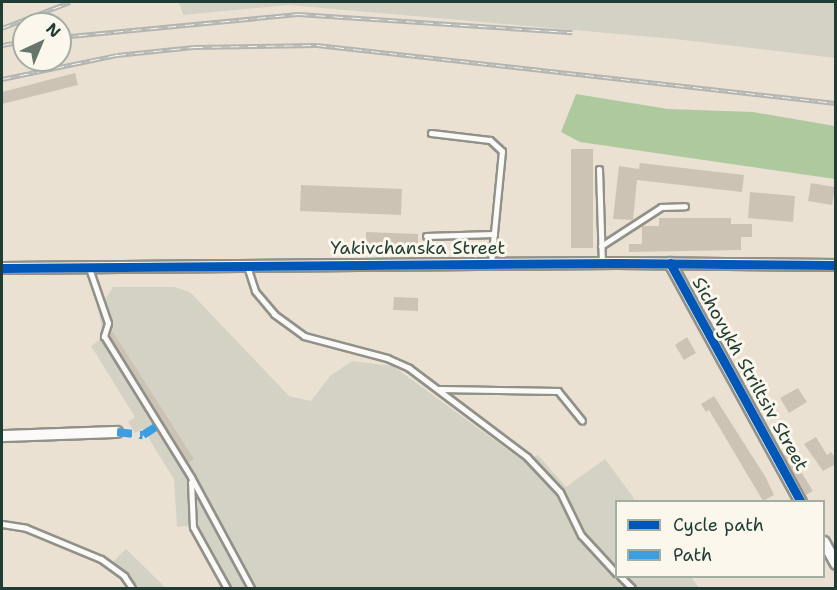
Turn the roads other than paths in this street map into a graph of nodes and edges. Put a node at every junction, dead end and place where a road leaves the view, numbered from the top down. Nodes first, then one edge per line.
1 (431, 133) dead end
2 (599, 169) dead end
3 (685, 206) dead end
4 (494, 234) junction
5 (426, 236) dead end
6 (601, 246) junction
7 (602, 263) junction
8 (670, 263) junction
9 (491, 264) junction
10 (836, 265) edge
11 (88, 266) junction
12 (247, 266) junction
13 (2, 268) edge
14 (438, 389) junction
15 (582, 421) dead end
16 (117, 432) dead end
17 (2, 436) edge
18 (191, 477) junction
19 (800, 500) edge
20 (2, 524) edge
21 (825, 544) edge
22 (836, 564) edge
23 (615, 572) edge
24 (132, 588) edge
25 (227, 588) edge
26 (251, 588) edge

1 - 4 lane
2 - 6 lane
3 - 6 lane
4 - 5 lane
4 - 9 lane
6 - 7 lane
7 - 8 street, Yakivchanska Street
7 - 9 street, Yakivchanska Street
8 - 10 street, Yakivchanska Street
8 - 19 street, Sichovykh Striltsiv Street
9 - 12 street, Yakivchanska Street
11 - 12 street, Yakivchanska Street
11 - 13 street, Yakivchanska Street
11 - 18 lane
12 - 14 lane
14 - 15 lane
14 - 23 lane
16 - 17 street
18 - 25 lane
18 - 26 lane
20 - 24 lane
21 - 22 street

